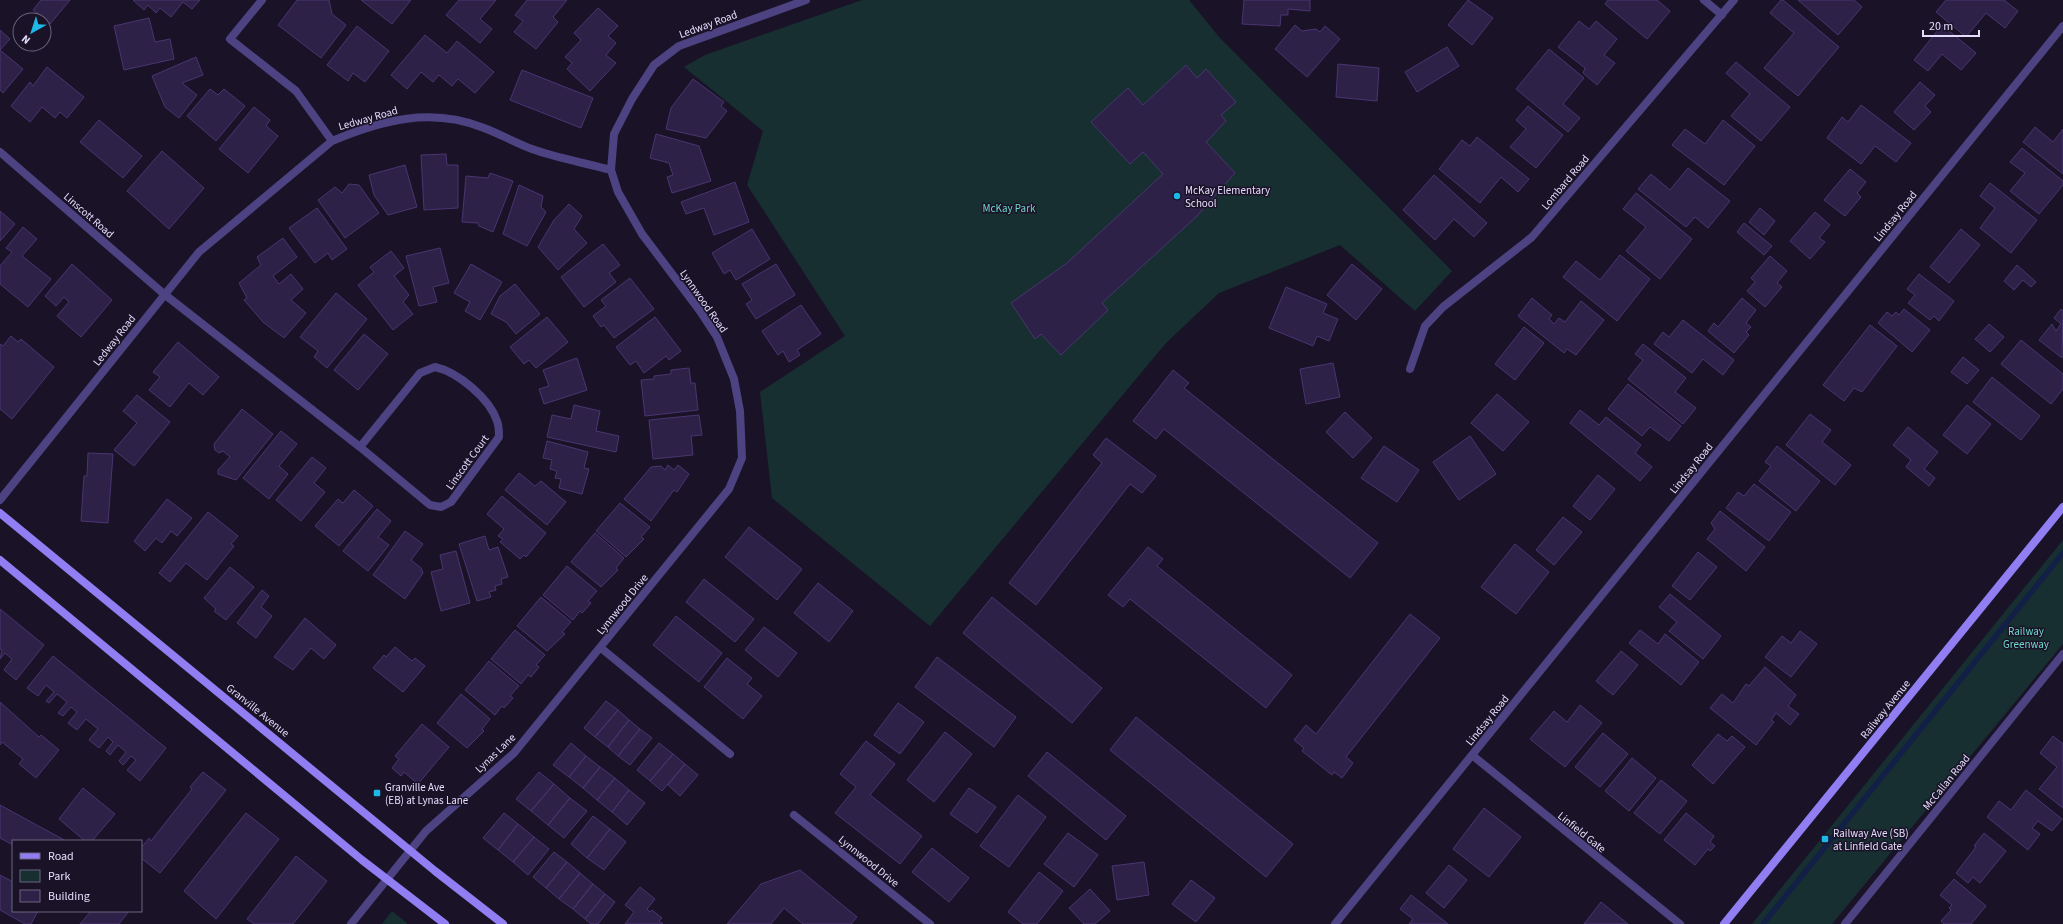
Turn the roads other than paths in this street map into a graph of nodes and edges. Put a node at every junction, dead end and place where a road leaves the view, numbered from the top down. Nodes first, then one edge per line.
1 (262, 0) edge
2 (806, 0) edge
3 (1704, 0) edge
4 (1734, 0) edge
5 (1722, 15) junction
6 (2063, 26) edge
7 (332, 141) junction
8 (0, 152) edge
9 (611, 170) junction
10 (164, 294) junction
11 (1410, 369) dead end
12 (360, 447) junction
13 (742, 458) joint
14 (0, 500) edge
15 (2063, 507) edge
16 (0, 513) edge
17 (0, 560) edge
18 (601, 648) junction
19 (2063, 654) edge
20 (730, 754) dead end
21 (1472, 755) junction
22 (794, 815) dead end
23 (410, 851) junction
24 (387, 880) junction
25 (351, 924) edge
26 (445, 924) edge
27 (503, 924) edge
28 (930, 924) edge
29 (1335, 924) edge
30 (1680, 924) edge
31 (1724, 924) edge
32 (1846, 924) edge

1 - 7 street
2 - 9 street, Ledway Road
3 - 5 street
4 - 5 street, Lombard Road
5 - 11 street, Lombard Road
6 - 21 street, Lindsay Road
7 - 9 street, Ledway Road
7 - 10 street, Ledway Road
8 - 10 street, Linscott Road
9 - 13 street, Lynnwood Road
10 - 12 street, Linscott Court
10 - 14 street, Ledway Road
12 - 12 street, Linscott Court
13 - 18 street, Lynnwood Drive
15 - 31 main road, Railway Avenue
16 - 23 main road, Granville Avenue
17 - 24 main road
18 - 20 street, Lynnwood Drive
18 - 23 street, Lynas Lane
19 - 32 street, McCallan Road
21 - 29 street, Lindsay Road
21 - 30 street, Linfield Gate
22 - 28 street, Lynnwood Drive
23 - 24 street, Lynas Lane
23 - 27 main road, Granville Avenue
24 - 25 street, Lynas Lane
24 - 26 main road

